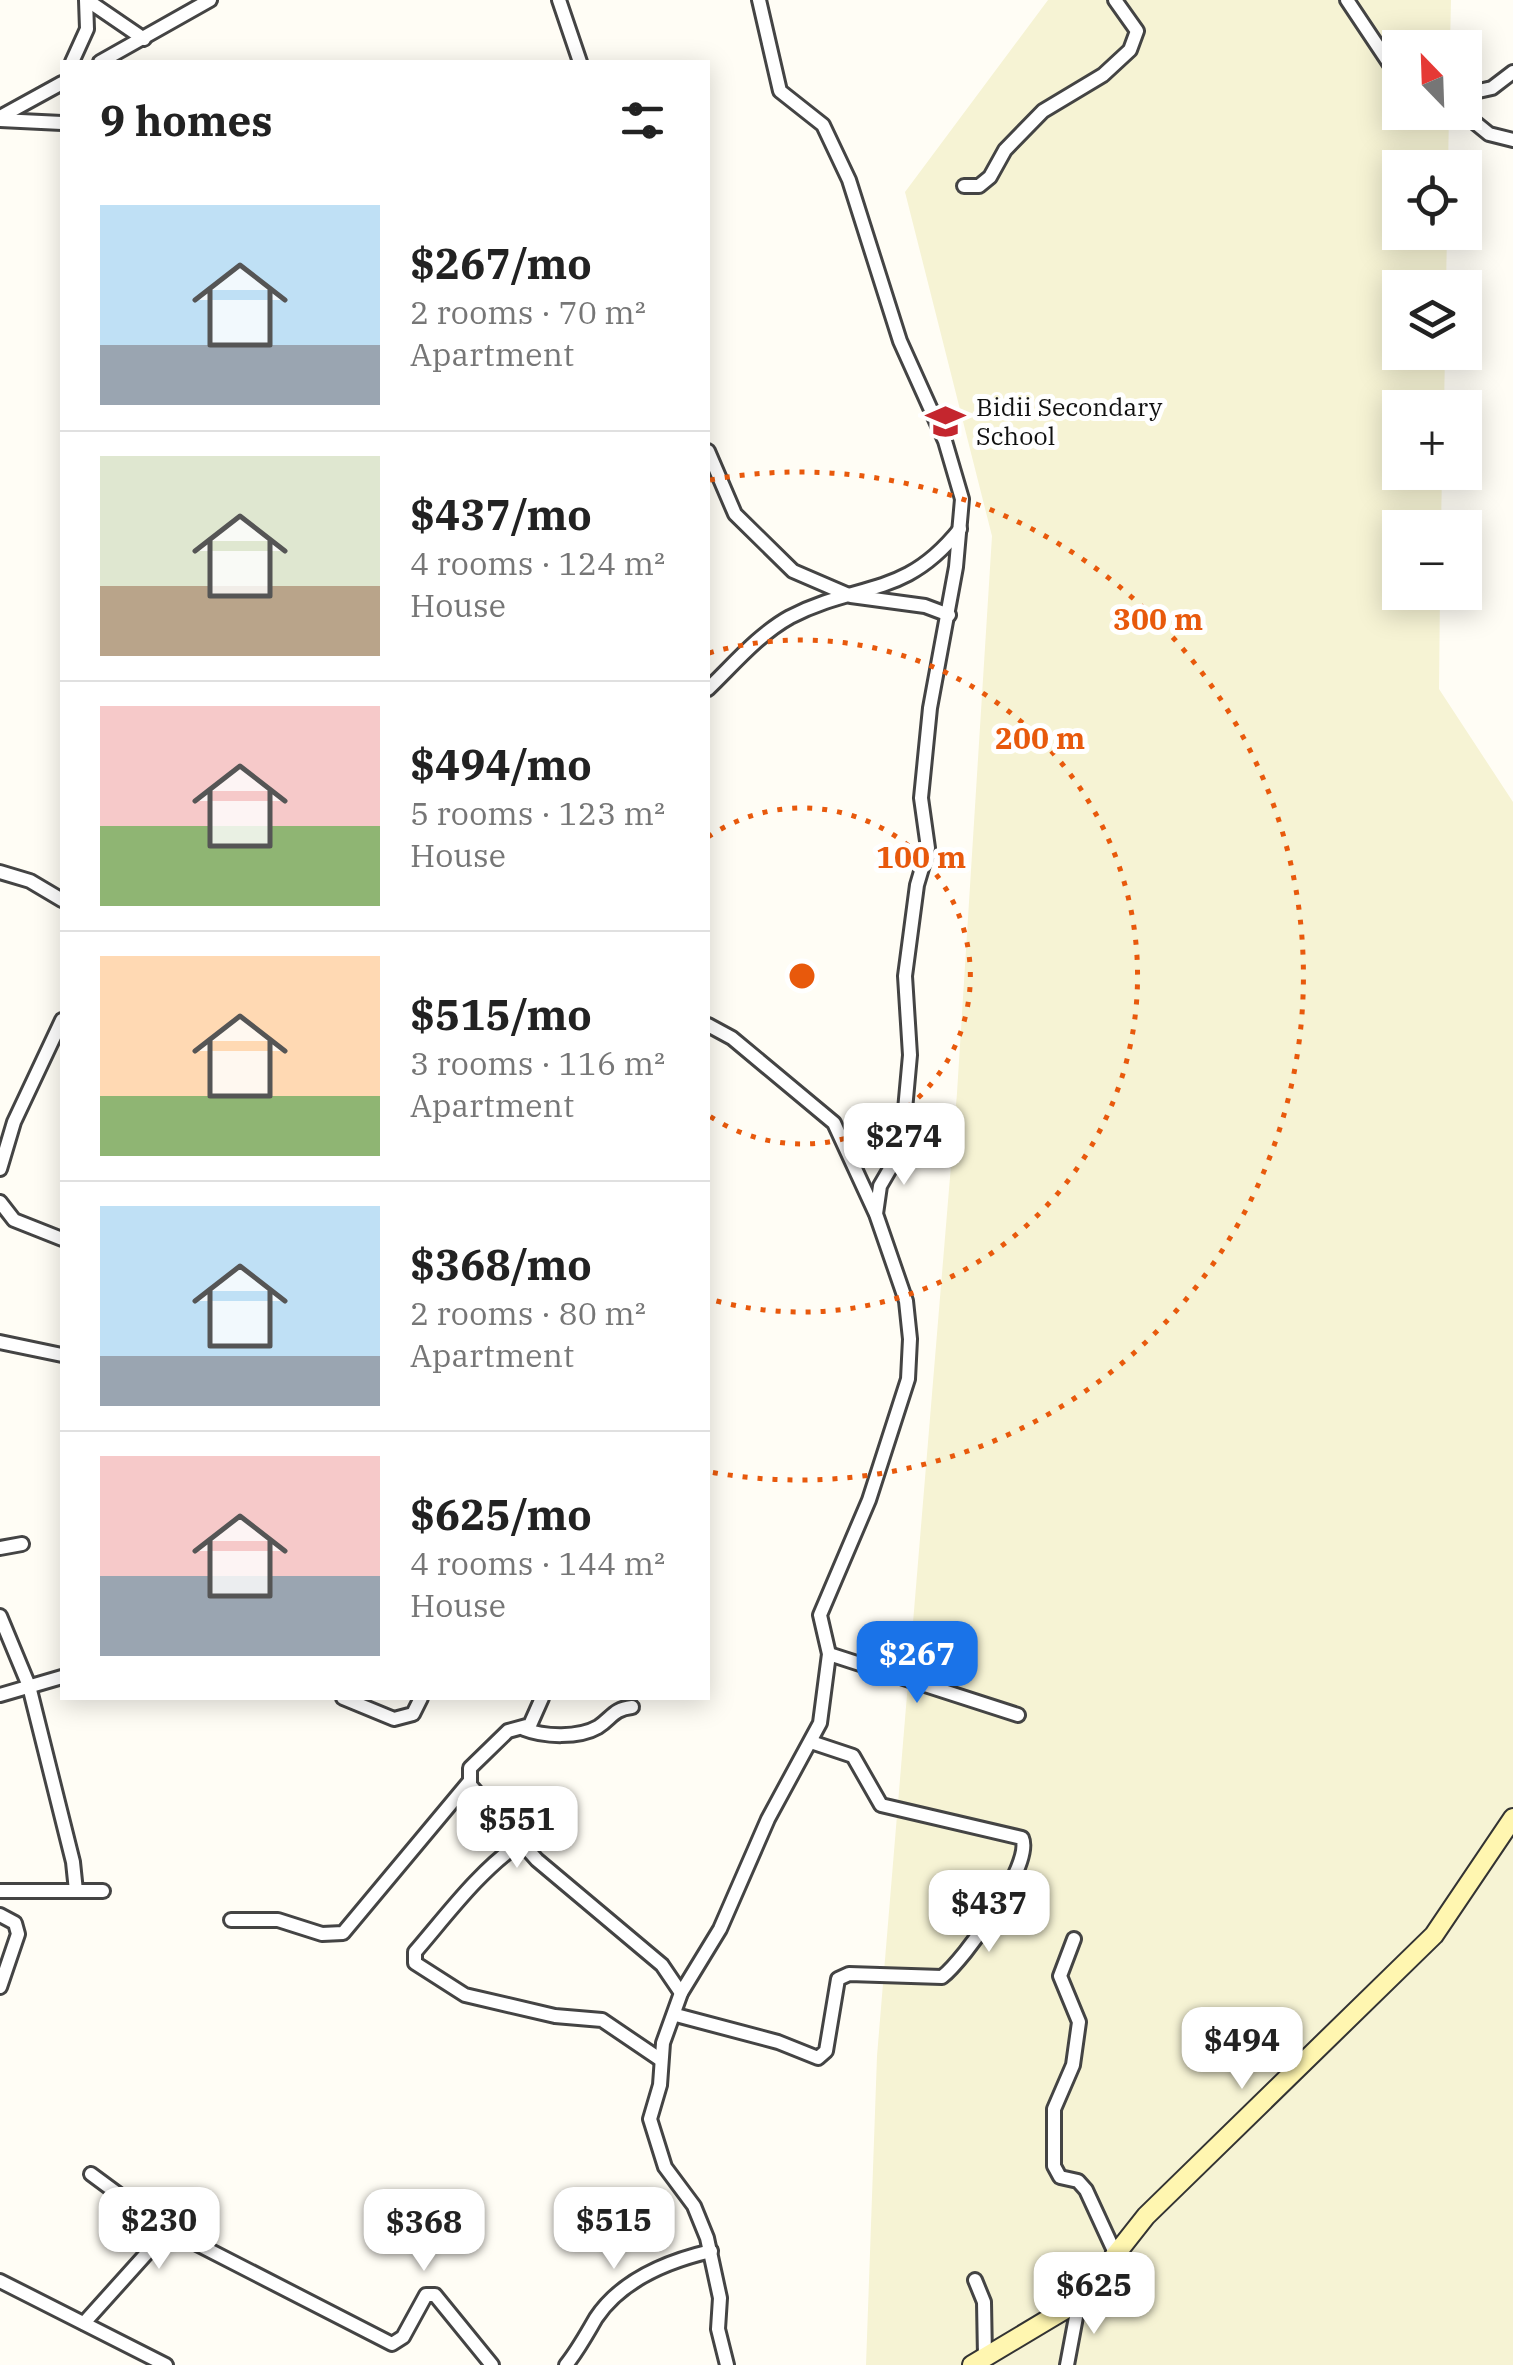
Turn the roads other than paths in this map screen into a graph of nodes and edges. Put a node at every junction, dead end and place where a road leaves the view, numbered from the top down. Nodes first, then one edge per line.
1 (210, 0) edge
2 (559, 0) edge
3 (759, 0) edge
4 (1115, 0) edge
5 (1347, 0) edge
6 (92, 2) edge
7 (144, 39) junction
8 (1382, 54) edge
9 (73, 60) edge
10 (104, 60) edge
11 (579, 60) edge
12 (1513, 72) edge
13 (60, 83) edge
14 (1482, 90) edge
15 (0, 119) edge
16 (60, 122) edge
17 (1482, 128) edge
18 (1513, 140) edge
19 (964, 186) dead end
20 (710, 456) edge
21 (960, 530) junction
22 (851, 596) junction
23 (949, 615) junction
24 (710, 687) edge
25 (0, 872) edge
26 (60, 883) edge
27 (50, 892) junction
28 (60, 899) edge
29 (60, 1024) edge
30 (710, 1026) edge
31 (0, 1169) edge
32 (0, 1202) edge
33 (876, 1214) junction
34 (60, 1238) edge
35 (0, 1342) edge
36 (60, 1355) edge
37 (22, 1544) dead end
38 (0, 1548) edge
39 (0, 1616) edge
40 (829, 1654) junction
41 (60, 1678) edge
42 (30, 1686) junction
43 (0, 1695) edge
44 (348, 1700) edge
45 (420, 1700) edge
46 (541, 1700) edge
47 (632, 1706) dead end
48 (1018, 1715) dead end
49 (524, 1729) junction
50 (811, 1742) junction
51 (469, 1782) junction
52 (1513, 1818) edge
53 (520, 1843) junction
54 (0, 1891) edge
55 (76, 1891) junction
56 (103, 1891) dead end
57 (0, 1914) edge
58 (231, 1920) dead end
59 (1074, 1938) dead end
60 (0, 1987) edge
61 (682, 1993) junction
62 (676, 2015) junction
63 (662, 2060) junction
64 (91, 2174) dead end
65 (126, 2202) junction
66 (711, 2252) junction
67 (1115, 2253) junction
68 (974, 2280) dead end
69 (0, 2281) edge
70 (1079, 2301) junction
71 (84, 2324) junction
72 (979, 2361) edge
73 (166, 2365) edge
74 (492, 2365) edge
75 (566, 2365) edge
76 (727, 2365) edge
77 (1067, 2365) edge

1 - 7 street
2 - 11 street
3 - 21 street
4 - 19 street
5 - 8 street
6 - 7 street
6 - 9 street
7 - 10 street
12 - 14 street
13 - 15 street
15 - 16 street
17 - 18 street
20 - 22 street
21 - 22 street
21 - 23 street
22 - 23 street
22 - 24 street
23 - 33 street
25 - 27 street
26 - 27 street
27 - 28 street
29 - 31 street
30 - 33 street
32 - 34 street
33 - 40 street
35 - 36 street
37 - 38 street
39 - 42 street
40 - 48 street
40 - 50 street
41 - 42 street
42 - 43 street
42 - 55 street
44 - 45 street
46 - 49 street
47 - 49 street
49 - 51 street
50 - 61 street
50 - 62 street
51 - 53 street
51 - 58 street
52 - 67 main road
53 - 61 street
53 - 63 street
54 - 55 street
55 - 56 street
57 - 60 street
59 - 67 street
61 - 62 street
62 - 63 street
63 - 66 street
64 - 65 street
65 - 71 street
65 - 74 street
66 - 75 street
66 - 76 street
67 - 70 main road
68 - 72 street
69 - 71 street
70 - 72 main road
70 - 77 street
71 - 73 street

